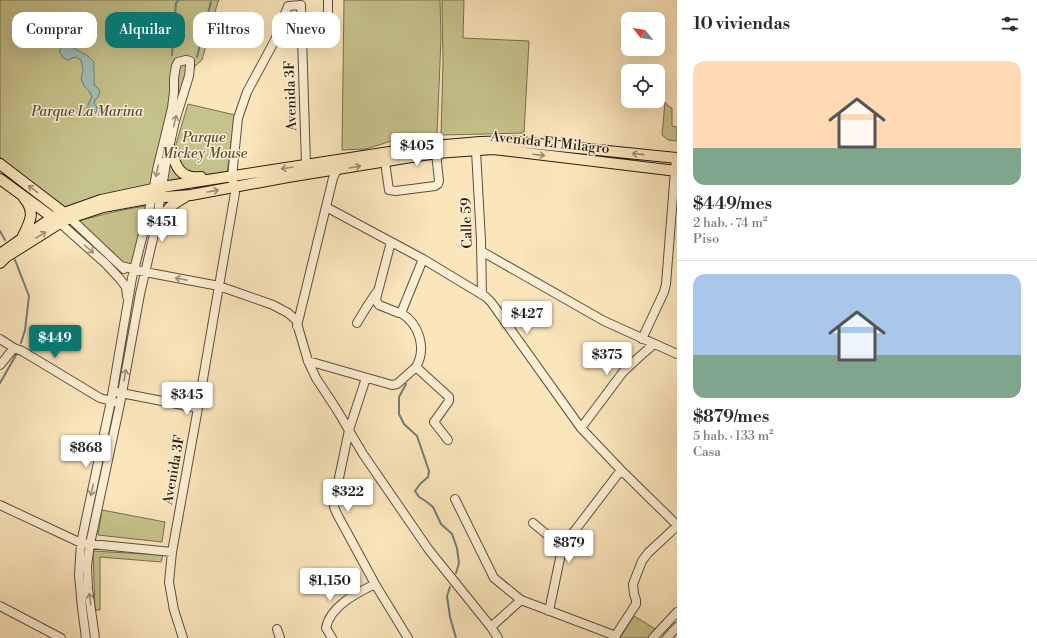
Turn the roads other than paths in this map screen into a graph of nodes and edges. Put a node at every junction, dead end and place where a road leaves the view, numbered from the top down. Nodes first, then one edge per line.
1 (328, 0) edge
2 (301, 2) edge
3 (288, 3) edge
4 (301, 12) edge
5 (328, 12) edge
6 (303, 48) edge
7 (170, 148) junction
8 (476, 151) junction
9 (436, 153) junction
10 (677, 158) edge
11 (386, 162) junction
12 (0, 164) edge
13 (306, 165) junction
14 (337, 170) junction
15 (676, 171) edge
16 (232, 176) junction
17 (220, 178) junction
18 (0, 179) edge
19 (234, 187) junction
20 (19, 192) junction
21 (157, 192) junction
22 (191, 195) junction
23 (326, 206) junction
24 (67, 216) junction
25 (56, 220) junction
26 (674, 224) edge
27 (155, 230) junction
28 (21, 239) junction
29 (391, 242) junction
30 (481, 251) junction
31 (0, 254) edge
32 (423, 259) junction
33 (0, 263) edge
34 (121, 266) junction
35 (134, 269) junction
36 (146, 272) junction
37 (132, 278) junction
38 (219, 286) junction
39 (378, 291) junction
40 (140, 294) junction
41 (482, 295) junction
42 (128, 301) junction
43 (401, 313) junction
44 (357, 323) dead end
45 (297, 326) junction
46 (0, 339) edge
47 (642, 339) junction
48 (654, 344) junction
49 (14, 348) junction
50 (677, 354) edge
51 (308, 361) junction
52 (0, 365) edge
53 (416, 367) junction
54 (366, 378) junction
55 (112, 391) junction
56 (122, 393) junction
57 (111, 401) junction
58 (120, 404) junction
59 (198, 408) junction
60 (581, 428) junction
61 (349, 430) junction
62 (448, 440) dead end
63 (621, 470) junction
64 (455, 499) dead end
65 (0, 505) edge
66 (533, 523) dead end
67 (677, 526) edge
68 (85, 543) junction
69 (563, 544) junction
70 (172, 552) junction
71 (375, 584) junction
72 (521, 600) junction
73 (0, 606) edge
74 (549, 612) junction
75 (677, 612) edge
76 (677, 627) edge
77 (491, 628) junction
78 (277, 629) dead end
79 (615, 637) edge
80 (61, 638) edge
81 (86, 638) edge
82 (95, 638) edge
83 (183, 638) edge
84 (280, 638) edge
85 (332, 638) edge
86 (408, 638) edge
87 (498, 638) edge
88 (653, 638) edge
89 (667, 638) edge

1 - 5 street
2 - 3 street, Avenida 3F
2 - 4 street, Avenida 3F
3 - 16 street, Avenida 3F
6 - 13 street, Avenida 3F
7 - 17 main road
7 - 21 street
7 -> 21 street
8 - 9 main road, Avenida El Milagro
8 -> 15 main road, Avenida El Milagro
8 - 30 street, Calle 59
9 - 11 main road, Avenida El Milagro
9 - 11 street
10 -> 13 main road, Avenida El Milagro
10 - 15 street
14 -> 11 main road, Avenida El Milagro
24 -> 12 main road
13 -> 16 main road, Avenida El Milagro
14 - 19 main road, Avenida El Milagro
14 - 23 street
15 - 26 street
16 - 17 main road, Avenida El Milagro
16 - 19 street, Avenida 3F
17 - 21 main road, Avenida El Milagro
18 - 20 main road
22 -> 19 main road, Avenida El Milagro
19 - 38 street, Avenida 3F
20 - 25 main road
20 - 28 main road
21 - 22 main road, Avenida El Milagro
21 - 24 main road
21 - 27 street
21 - 35 street
22 - 27 main road
23 - 29 street
23 - 45 street
24 - 25 main road
24 - 34 street
25 - 28 main road
33 -> 25 main road
25 -> 42 street
26 - 47 street
27 - 36 street
28 - 31 main road
29 - 32 street
29 - 39 street
30 - 41 street, Calle 59
30 - 47 street
32 - 41 street
32 - 43 street
34 - 35 street
34 - 37 street
35 - 36 street
35 - 37 street
38 -> 36 street
36 - 40 street
37 - 40 street
37 - 42 street
38 - 45 street
38 - 59 street, Avenida 3F
39 - 43 street
39 - 44 street
56 -> 40 street
41 - 60 street
42 - 55 street
43 - 53 street
45 - 51 street
46 - 49 street
47 - 48 street
48 - 50 street
48 - 60 street
49 - 52 street
49 - 57 street
51 - 54 street
51 - 61 street
53 - 54 street
53 - 62 street
54 - 61 street
55 - 56 street
55 - 57 street
56 - 58 street
56 - 59 street
57 - 58 street
57 -> 68 street
58 - 68 street
59 - 70 street, Avenida 3F
60 - 63 street
61 - 71 street
61 - 77 street
63 - 67 street
63 - 69 street
64 - 72 street
65 - 68 street
66 - 69 street
67 - 79 street
68 - 70 street
68 - 81 street
82 -> 68 street
69 - 74 street
70 - 83 street, Avenida 3F
71 - 85 street
71 - 86 street
72 - 74 street
72 - 77 street
73 - 80 street
74 - 79 street
75 - 88 street
76 - 89 street
77 - 87 street
78 - 84 street

